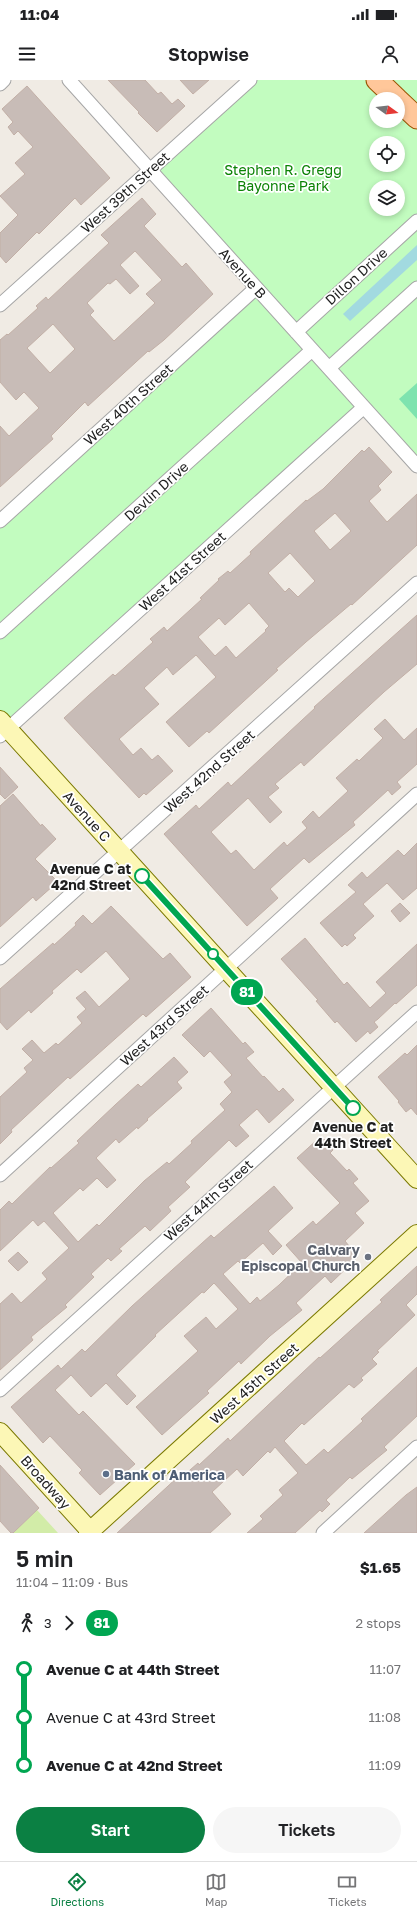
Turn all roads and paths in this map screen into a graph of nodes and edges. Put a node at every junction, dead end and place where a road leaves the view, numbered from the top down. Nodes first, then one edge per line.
1 (4, 80) edge
2 (69, 80) edge
3 (250, 80) edge
4 (377, 80) edge
5 (0, 84) edge
6 (389, 92) edge
7 (405, 107) edge
8 (417, 118) edge
9 (150, 170) junction
10 (417, 221) edge
11 (256, 288) junction
12 (417, 288) edge
13 (0, 304) edge
14 (296, 332) junction
15 (312, 350) junction
16 (329, 368) junction
17 (364, 407) junction
18 (417, 466) edge
19 (0, 521) edge
20 (417, 583) edge
21 (0, 632) edge
22 (3, 728) edge
23 (417, 794) edge
24 (119, 852) junction
25 (0, 958) edge
26 (226, 969) junction
27 (417, 1012) edge
28 (333, 1087) junction
29 (0, 1175) edge
30 (417, 1179) edge
31 (417, 1234) edge
32 (0, 1390) edge
33 (0, 1432) edge
34 (417, 1447) edge
35 (90, 1532) edge
36 (323, 1533) edge

1 - 5 street
2 - 9 street, Avenue B
3 - 9 street, West 39th Street
4 - 6 main road
7 - 8 main road
9 - 11 street, Avenue B
9 - 13 street, West 39th Street
10 - 14 street, Dillon Drive
11 - 14 street, Avenue B
11 - 19 street, West 40th Street
12 - 16 street
14 - 15 street, Avenue B
15 - 16 street, Avenue B
15 - 21 street, Devlin Drive
16 - 17 street, Avenue B
17 - 18 street, Avenue B
17 - 22 street, West 41st Street
20 - 24 street, West 42nd Street
22 - 24 main road, Avenue C
23 - 26 street, West 43rd Street
24 - 25 street, West 42nd Street
24 - 26 main road, Avenue C
26 - 28 main road, Avenue C
26 - 29 street, West 43rd Street
27 - 28 street, West 44th Street
28 - 30 main road, Avenue C
28 - 32 street, West 44th Street
31 - 35 main road, West 45th Street
33 - 35 main road, Broadway
34 - 36 street

